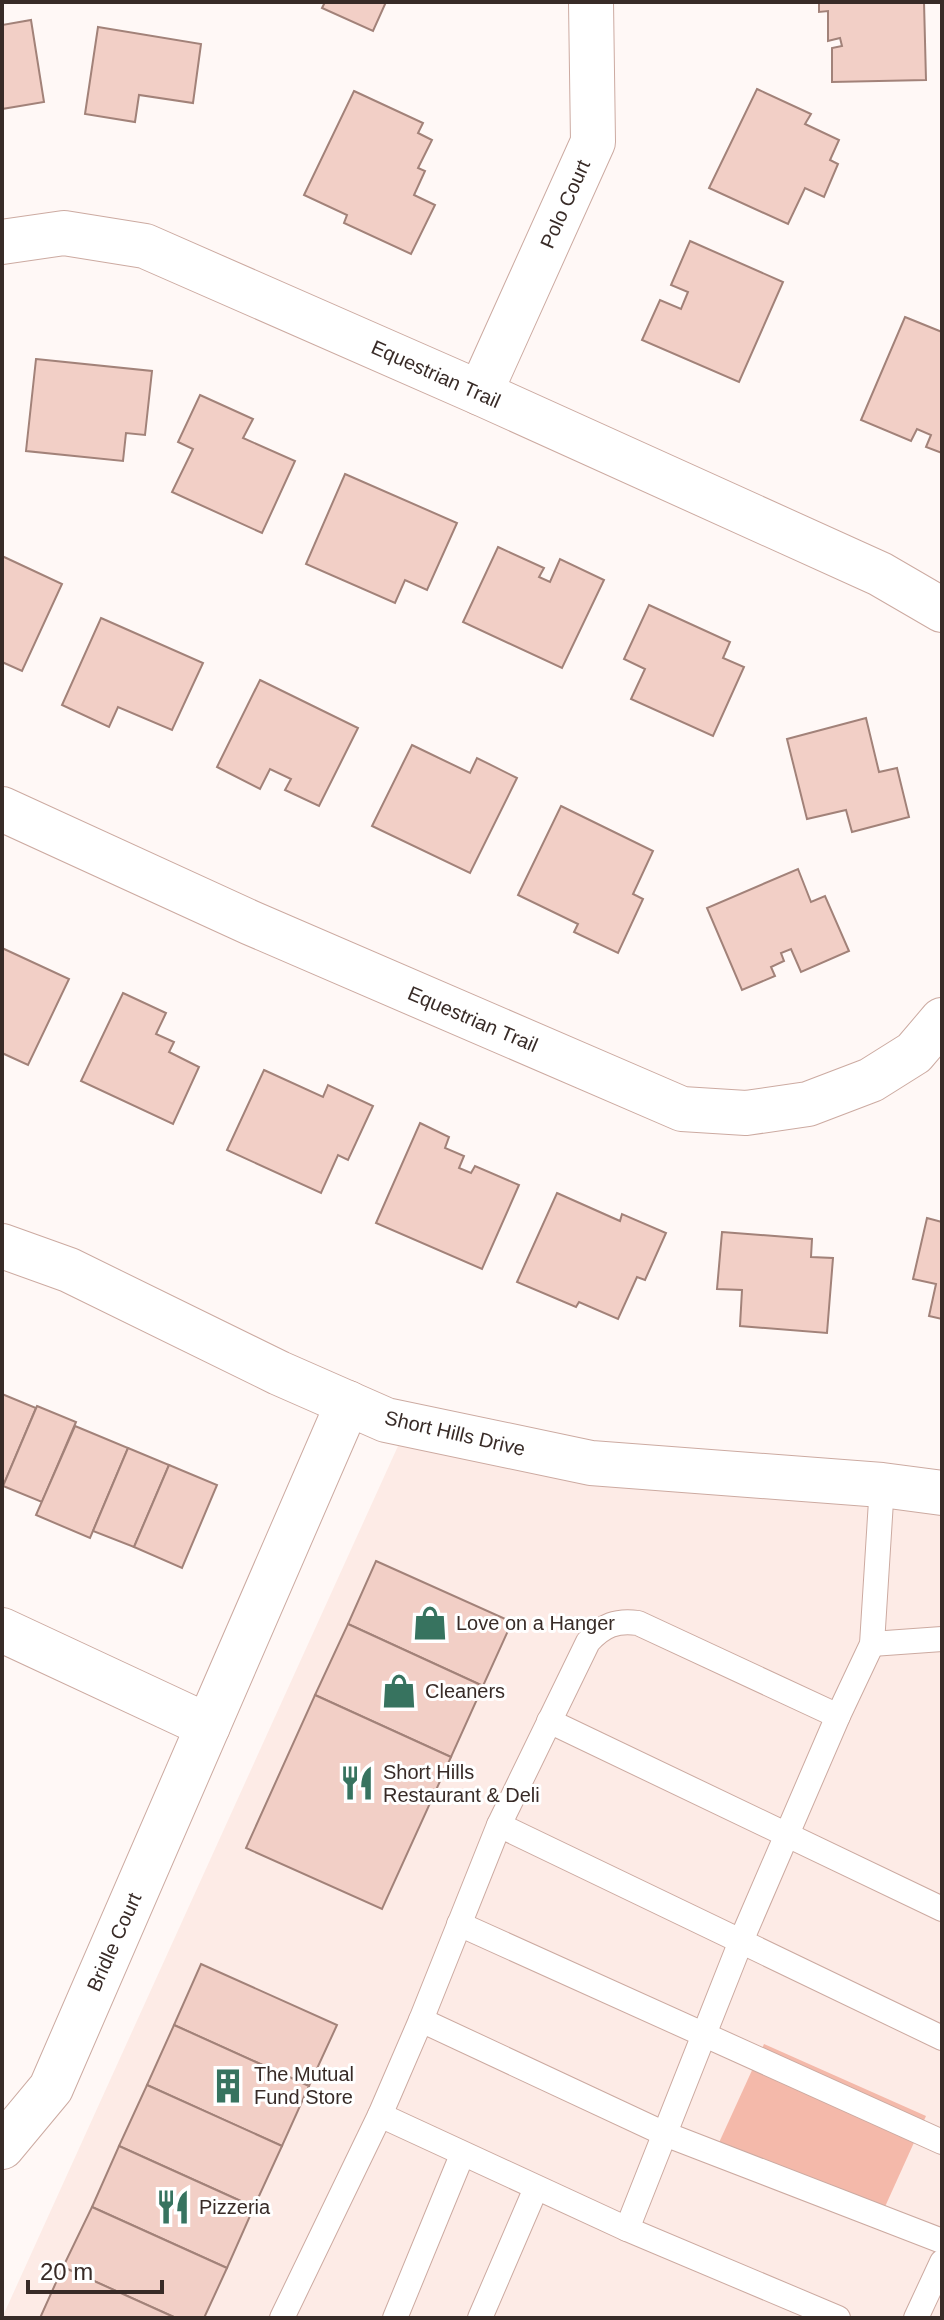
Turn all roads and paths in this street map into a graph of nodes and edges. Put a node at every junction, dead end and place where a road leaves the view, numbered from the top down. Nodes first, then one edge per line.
1 (591, 2) edge
2 (2, 242) edge
3 (480, 393) junction
4 (942, 610) edge
5 (2, 809) edge
6 (942, 1020) edge
7 (2, 1246) edge
8 (348, 1403) junction
9 (882, 1485) junction
10 (942, 1493) edge
11 (2, 1630) edge
12 (942, 1639) edge
13 (872, 1644) junction
14 (838, 1716) junction
15 (549, 1721) junction
16 (208, 1726) junction
17 (499, 1825) junction
18 (786, 1834) junction
19 (942, 1909) edge
20 (459, 1924) junction
21 (741, 1941) junction
22 (421, 2020) junction
23 (704, 2035) junction
24 (942, 2038) edge
25 (380, 2115) junction
26 (665, 2134) junction
27 (942, 2142) edge
28 (2, 2147) edge
29 (462, 2155) junction
30 (536, 2188) junction
31 (627, 2229) junction
32 (942, 2241) edge
33 (942, 2262) edge
34 (282, 2318) edge
35 (395, 2318) edge
36 (480, 2318) edge
37 (838, 2318) edge
38 (916, 2318) edge

1 - 3 street, Polo Court
2 - 3 street, Equestrian Trail
3 - 4 street, Equestrian Trail
5 - 6 street, Equestrian Trail
7 - 8 street, Short Hills Drive
8 - 9 street, Short Hills Drive
8 - 16 street, Bridle Court
9 - 10 street, Short Hills Drive
9 - 13 lane
11 - 16 street
12 - 13 lane
13 - 14 lane
14 - 15 lane
14 - 18 lane
15 - 17 lane
15 - 18 lane
16 - 28 street, Bridle Court
17 - 20 lane
17 - 21 lane
18 - 19 lane
18 - 21 lane
20 - 22 lane
20 - 23 lane
21 - 23 lane
21 - 24 lane
22 - 25 lane
22 - 26 lane
23 - 26 lane
23 - 27 lane
25 - 29 lane
25 - 34 lane
26 - 31 lane
26 - 32 lane
29 - 30 lane
29 - 35 lane
30 - 31 lane
30 - 36 lane
31 - 37 lane
33 - 38 lane

